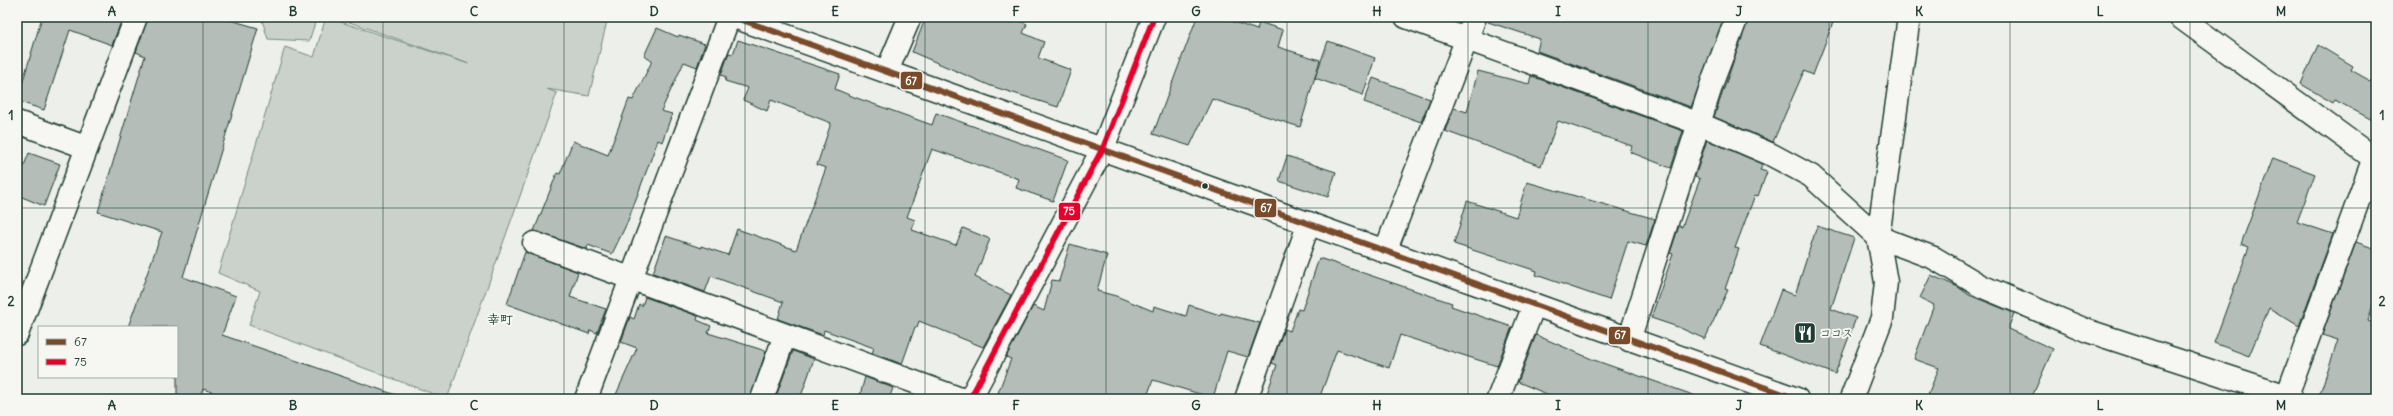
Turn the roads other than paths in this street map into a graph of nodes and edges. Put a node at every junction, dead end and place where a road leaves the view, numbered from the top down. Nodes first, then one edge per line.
1 (136, 17) edge
2 (729, 17) edge
3 (734, 17) edge
4 (910, 17) edge
5 (1154, 17) edge
6 (1406, 17) edge
7 (1475, 17) edge
8 (1737, 17) edge
9 (1909, 17) edge
10 (2180, 17) edge
11 (1466, 39) junction
12 (887, 71) junction
13 (17, 122) edge
14 (1700, 124) junction
15 (86, 147) junction
16 (1103, 148) junction
17 (2375, 157) edge
18 (1309, 223) junction
19 (1878, 237) junction
20 (534, 244) dead end
21 (1385, 252) junction
22 (630, 278) junction
23 (1534, 305) junction
24 (17, 334) edge
25 (785, 335) junction
26 (1629, 340) junction
27 (1774, 395) edge
28 (2286, 397) edge
29 (586, 399) edge
30 (762, 399) edge
31 (961, 399) edge
32 (970, 399) edge
33 (1246, 399) edge
34 (1498, 399) edge
35 (1797, 399) edge
36 (1851, 399) edge

1 - 15 street
2 - 22 street
3 - 12 street
4 - 12 street
5 - 16 street
6 - 11 street
7 - 11 street
8 - 14 street
9 - 19 street
10 - 17 street
11 - 14 street
11 - 21 street
12 - 16 street
13 - 15 street
14 - 19 street
14 - 26 street
15 - 24 street
16 - 18 street
16 - 32 street
17 - 28 street
18 - 21 street
18 - 33 street
19 - 28 street
19 - 36 street
20 - 22 street
21 - 23 street
22 - 25 street
22 - 29 street
23 - 26 street
23 - 34 street
25 - 30 street
25 - 31 street
26 - 27 street
27 - 35 street

